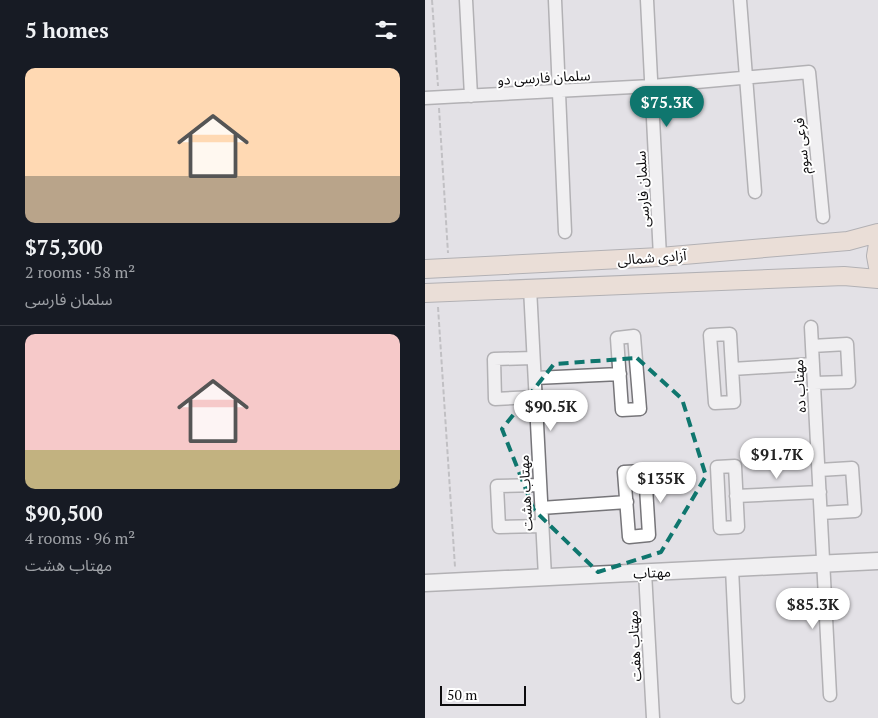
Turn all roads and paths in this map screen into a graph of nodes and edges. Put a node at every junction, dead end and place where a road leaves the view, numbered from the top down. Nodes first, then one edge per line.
1 (433, 0) edge
2 (466, 0) edge
3 (555, 0) edge
4 (647, 0) edge
5 (740, 0) edge
6 (809, 72) joint
7 (745, 78) junction
8 (651, 86) junction
9 (559, 91) junction
10 (471, 96) junction
11 (425, 98) edge
12 (438, 98) junction
13 (755, 192) dead end
14 (823, 216) dead end
15 (565, 232) dead end
16 (878, 233) edge
17 (878, 244) edge
18 (661, 257) junction
19 (878, 267) edge
20 (449, 268) junction
21 (426, 269) edge
22 (878, 279) edge
23 (530, 288) junction
24 (430, 293) edge
25 (811, 327) dead end
26 (812, 346) junction
27 (533, 358) junction
28 (813, 364) junction
29 (732, 369) junction
30 (620, 374) junction
31 (535, 378) junction
32 (814, 384) junction
33 (535, 397) junction
34 (819, 470) junction
35 (540, 485) junction
36 (819, 492) junction
37 (736, 496) junction
38 (627, 502) junction
39 (541, 508) junction
40 (821, 513) junction
41 (542, 526) junction
42 (878, 560) edge
43 (823, 563) junction
44 (732, 568) junction
45 (645, 572) junction
46 (545, 577) junction
47 (456, 582) junction
48 (425, 583) edge
49 (830, 695) dead end
50 (738, 697) dead end
51 (653, 718) edge

1 - 12 path
2 - 10 street
3 - 9 street
4 - 8 street, سلمان فارسی
5 - 7 street
6 - 7 street, سلمان فارسی دو
6 - 14 street, فرعی سوم
7 - 8 street, سلمان فارسی دو
7 - 13 street
8 - 9 street, سلمان فارسی دو
8 - 18 street, سلمان فارسی
9 - 10 street, سلمان فارسی دو
9 - 15 street
10 - 12 street, سلمان فارسی دو
11 - 12 street, سلمان فارسی دو
12 - 20 path
16 - 18 main road, آزادی شمالی
17 - 19 main road
18 - 20 main road, آزادی شمالی
20 - 21 main road, آزادی شمالی
21 - 24 main road
22 - 23 main road, آزادی شمالی
23 - 24 main road, آزادی شمالی
23 - 27 street, مهتاب هشت
24 - 47 path
25 - 26 street, مهتاب ده
26 - 28 street, مهتاب ده
26 - 32 street
27 - 31 street, مهتاب هشت
27 - 33 street
28 - 29 street
28 - 32 street, مهتاب ده
29 - 29 street
30 - 30 street
30 - 31 street
31 - 33 street, مهتاب هشت
32 - 34 street, مهتاب ده
33 - 35 street, مهتاب هشت
34 - 36 street, مهتاب ده
34 - 40 street
35 - 39 street, مهتاب هشت
35 - 41 street
36 - 37 street
36 - 40 street, مهتاب ده
37 - 37 street
38 - 38 street
38 - 39 street
39 - 41 street, مهتاب هشت
40 - 43 street, مهتاب ده
41 - 46 street, مهتاب هشت
42 - 43 street, مهتاب
43 - 44 street, مهتاب
43 - 49 street, مهتاب ده
44 - 45 street, مهتاب
44 - 50 street
45 - 46 street, مهتاب
45 - 51 street, مهتاب هفت
46 - 47 street, مهتاب
47 - 48 street, مهتاب

